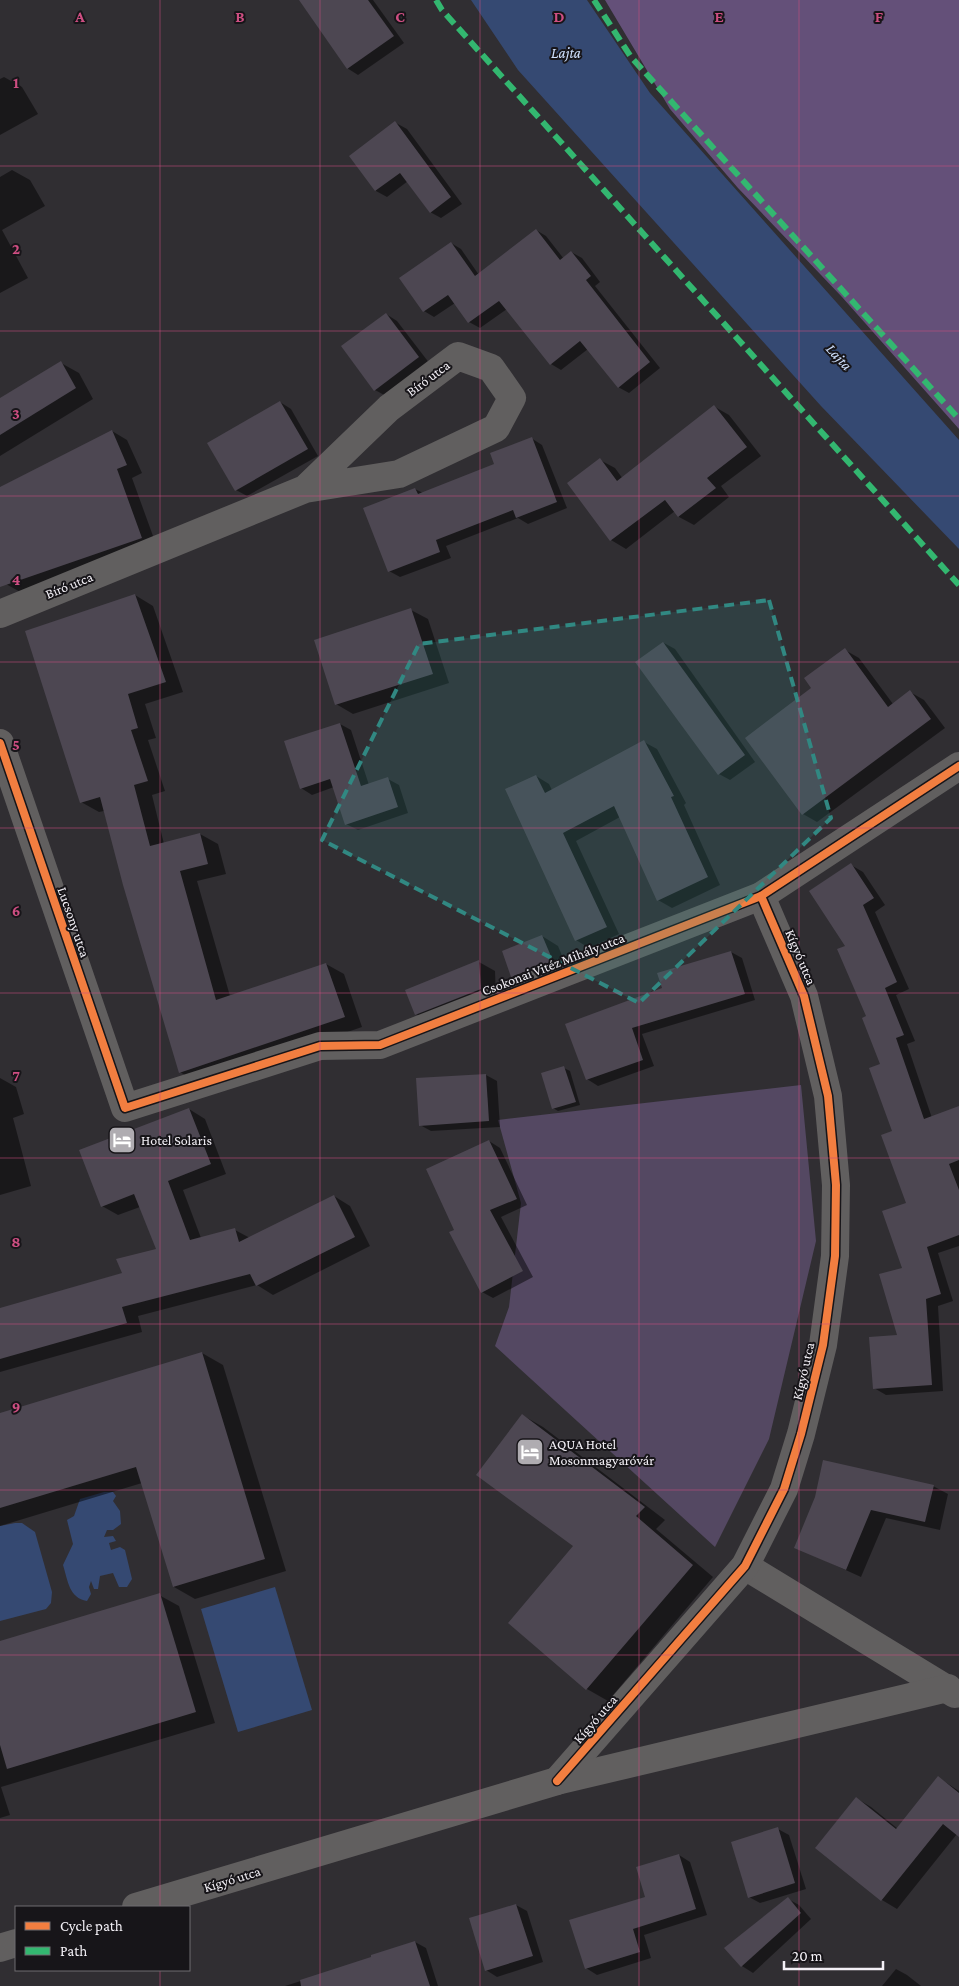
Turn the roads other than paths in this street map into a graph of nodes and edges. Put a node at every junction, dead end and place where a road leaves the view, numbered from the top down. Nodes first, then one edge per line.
1 (305, 489) junction
2 (0, 614) edge
3 (0, 743) edge
4 (959, 766) edge
5 (761, 896) junction
6 (125, 1108) joint
7 (745, 1566) junction
8 (953, 1692) edge
9 (557, 1781) junction
10 (139, 1906) edge
11 (15, 1943) edge
12 (0, 1948) edge

1 - 1 street, Bíró utca
1 - 2 street, Bíró utca
3 - 6 street, Lucsony utca
4 - 5 street, Csokonai Vitéz Mihály utca
5 - 6 street, Csokonai Vitéz Mihály utca
5 - 7 street, Kígyó utca
7 - 8 street, Kígyó utca
7 - 9 street, Kígyó utca
8 - 9 street, Kígyó utca
9 - 10 street, Kígyó utca
11 - 12 street

